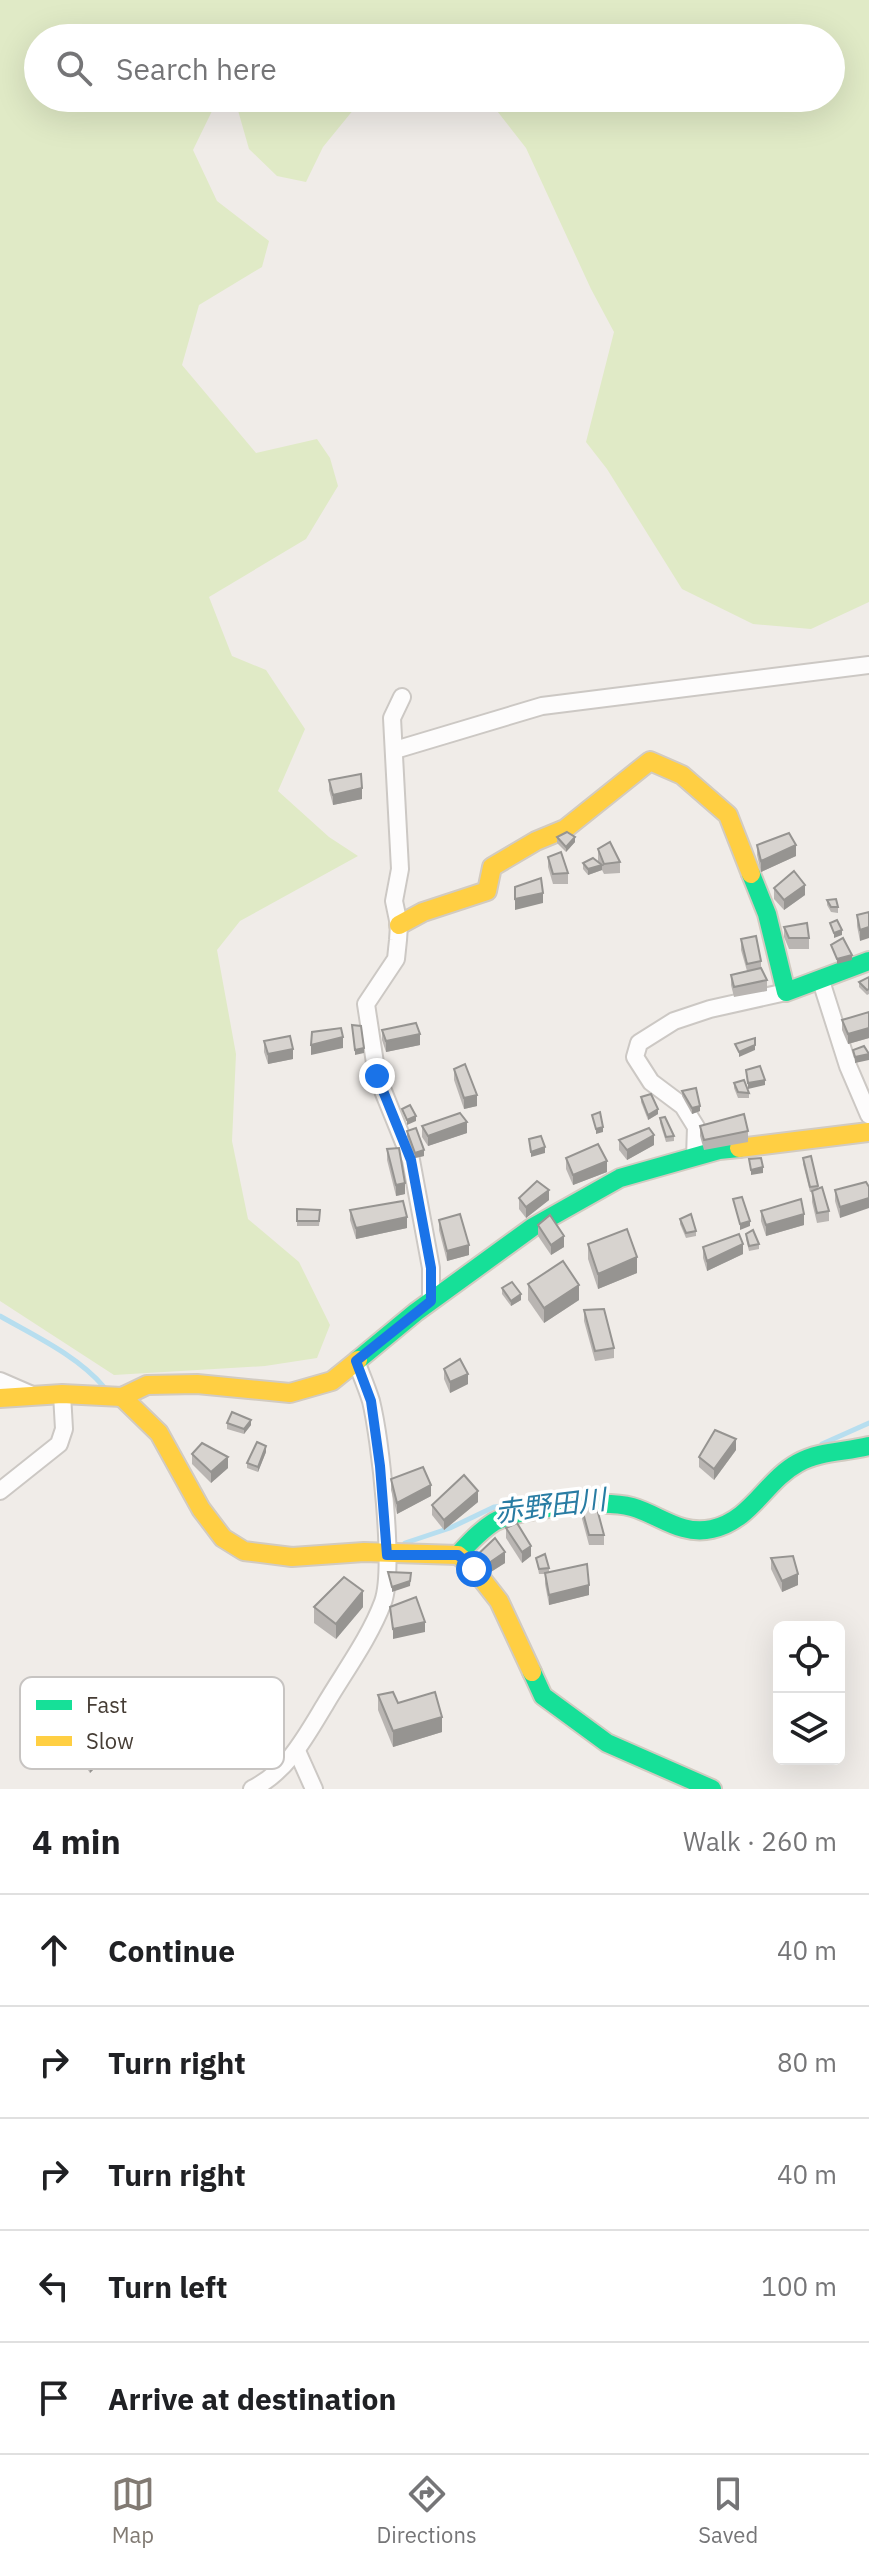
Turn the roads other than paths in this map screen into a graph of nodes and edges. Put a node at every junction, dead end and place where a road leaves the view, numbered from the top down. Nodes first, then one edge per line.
1 (869, 665) edge
2 (402, 697) dead end
3 (395, 750) junction
4 (399, 925) junction
5 (869, 961) edge
6 (821, 981) junction
7 (786, 992) junction
8 (869, 1115) edge
9 (869, 1132) edge
10 (695, 1157) junction
11 (431, 1301) junction
12 (356, 1361) junction
13 (0, 1381) edge
14 (62, 1394) junction
15 (35, 1396) junction
16 (122, 1397) junction
17 (0, 1398) edge
18 (869, 1446) edge
19 (0, 1491) edge
20 (387, 1555) junction
21 (458, 1555) junction
22 (297, 1751) junction
23 (284, 1764) edge
24 (280, 1769) edge
25 (252, 1789) edge
26 (314, 1789) edge
27 (712, 1789) edge

1 - 3 street
2 - 3 street
3 - 4 street
4 - 7 street
4 - 11 street
5 - 6 street
6 - 7 street
6 - 8 street
7 - 10 street
9 - 10 street
10 - 11 street
11 - 12 street
12 - 16 street
12 - 20 street
13 - 15 street
14 - 15 street
14 - 16 street
14 - 19 street
15 - 17 street
16 - 20 street
18 - 21 street
20 - 21 street
20 - 22 street
21 - 27 street
22 - 23 street
22 - 26 street
24 - 25 street

